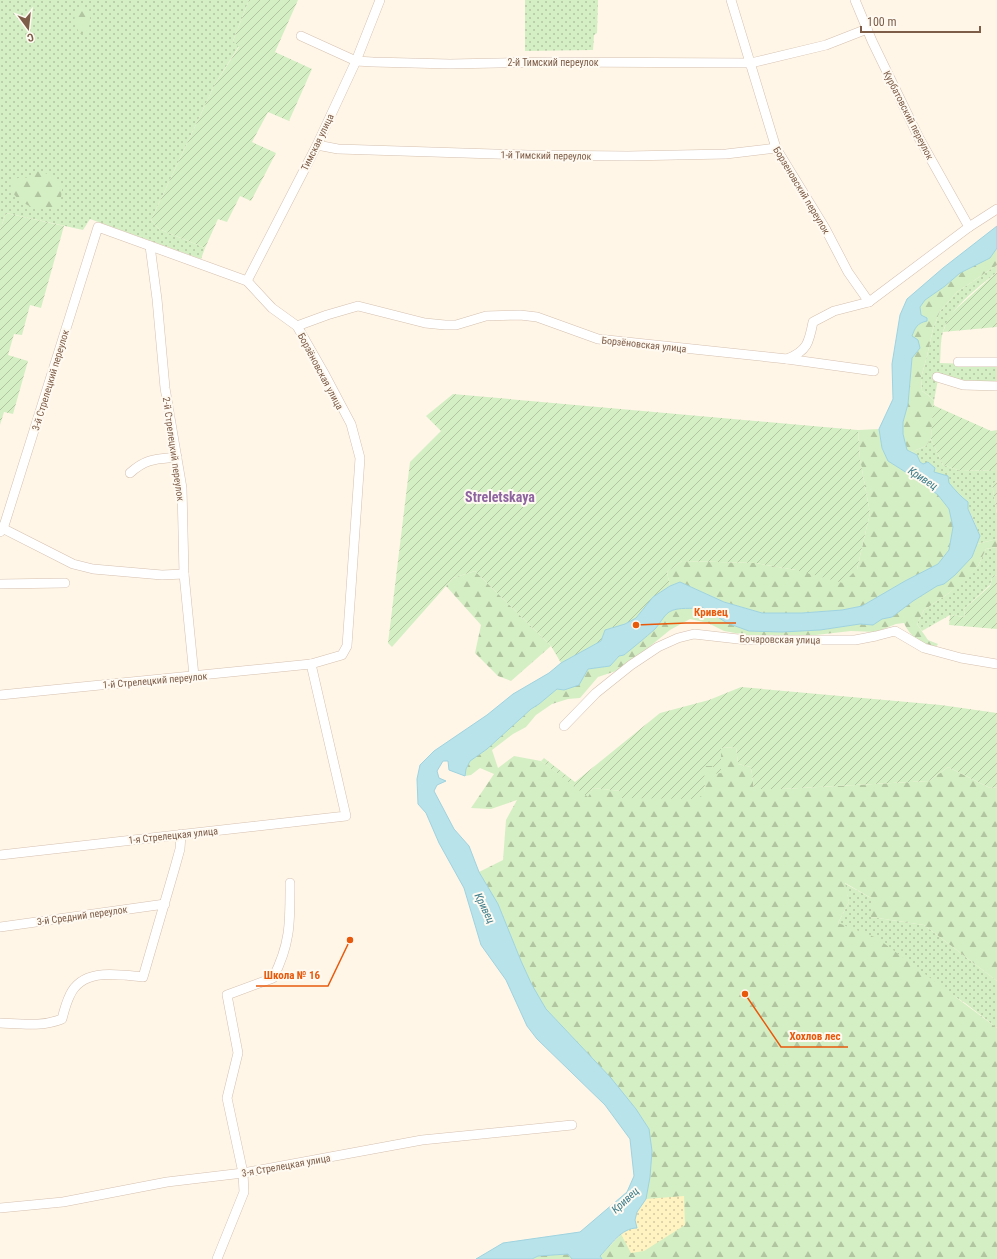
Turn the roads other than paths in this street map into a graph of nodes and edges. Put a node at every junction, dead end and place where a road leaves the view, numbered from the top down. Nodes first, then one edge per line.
1 (380, 0) edge
2 (731, 0) edge
3 (855, 0) edge
4 (867, 29) junction
5 (301, 36) dead end
6 (356, 60) junction
7 (751, 63) junction
8 (317, 145) junction
9 (776, 148) junction
10 (997, 210) edge
11 (969, 227) junction
12 (150, 246) junction
13 (247, 281) junction
14 (869, 302) junction
15 (297, 326) junction
16 (787, 359) junction
17 (958, 362) dead end
18 (997, 362) edge
19 (874, 371) dead end
20 (937, 377) dead end
21 (997, 386) edge
22 (177, 457) junction
23 (130, 473) dead end
24 (1, 529) edge
25 (184, 574) junction
26 (65, 583) dead end
27 (0, 584) edge
28 (311, 664) junction
29 (997, 664) edge
30 (194, 676) junction
31 (0, 695) edge
32 (564, 726) dead end
33 (181, 834) junction
34 (0, 855) edge
35 (290, 883) dead end
36 (165, 904) junction
37 (0, 927) edge
38 (0, 1023) edge
39 (572, 1125) dead end
40 (243, 1173) junction
41 (0, 1208) edge
42 (218, 1259) edge

1 - 6 street, Тимская улица
2 - 7 street, Борзеновский переулок
3 - 4 street, Курбатовский переулок
4 - 7 street, 2-й Тимский переулок
4 - 11 street, Курбатовский переулок
5 - 6 street, 2-й Тимский переулок
6 - 7 street, 2-й Тимский переулок
6 - 8 street, Тимская улица
7 - 9 street, Борзеновский переулок
8 - 9 street, 1-й Тимский переулок
8 - 13 street, Тимская улица
9 - 14 street, Борзеновский переулок
10 - 11 street
11 - 14 street
12 - 13 street
12 - 22 street, 2-й Стрелецкий переулок
12 - 24 street, 3-й Стрелецкий переулок
13 - 15 street
14 - 16 street
15 - 16 street, Борзёновская улица
15 - 28 street, Борзёновская улица
16 - 19 street, Борзёновская улица
17 - 18 street
20 - 21 street
22 - 23 street
22 - 25 street, 2-й Стрелецкий переулок
24 - 25 street
25 - 30 street, 2-й Стрелецкий переулок
26 - 27 street
28 - 30 street, 1-й Стрелецкий переулок
28 - 33 street, 1-я Стрелецкая улица
29 - 32 street, Бочаровская улица
30 - 31 street, 1-й Стрелецкий переулок
33 - 34 street, 1-я Стрелецкая улица
33 - 36 street
35 - 40 street
36 - 37 street, 3-й Средний переулок
36 - 38 street
39 - 40 street, 3-я Стрелецкая улица
40 - 41 street, 3-я Стрелецкая улица
40 - 42 street

